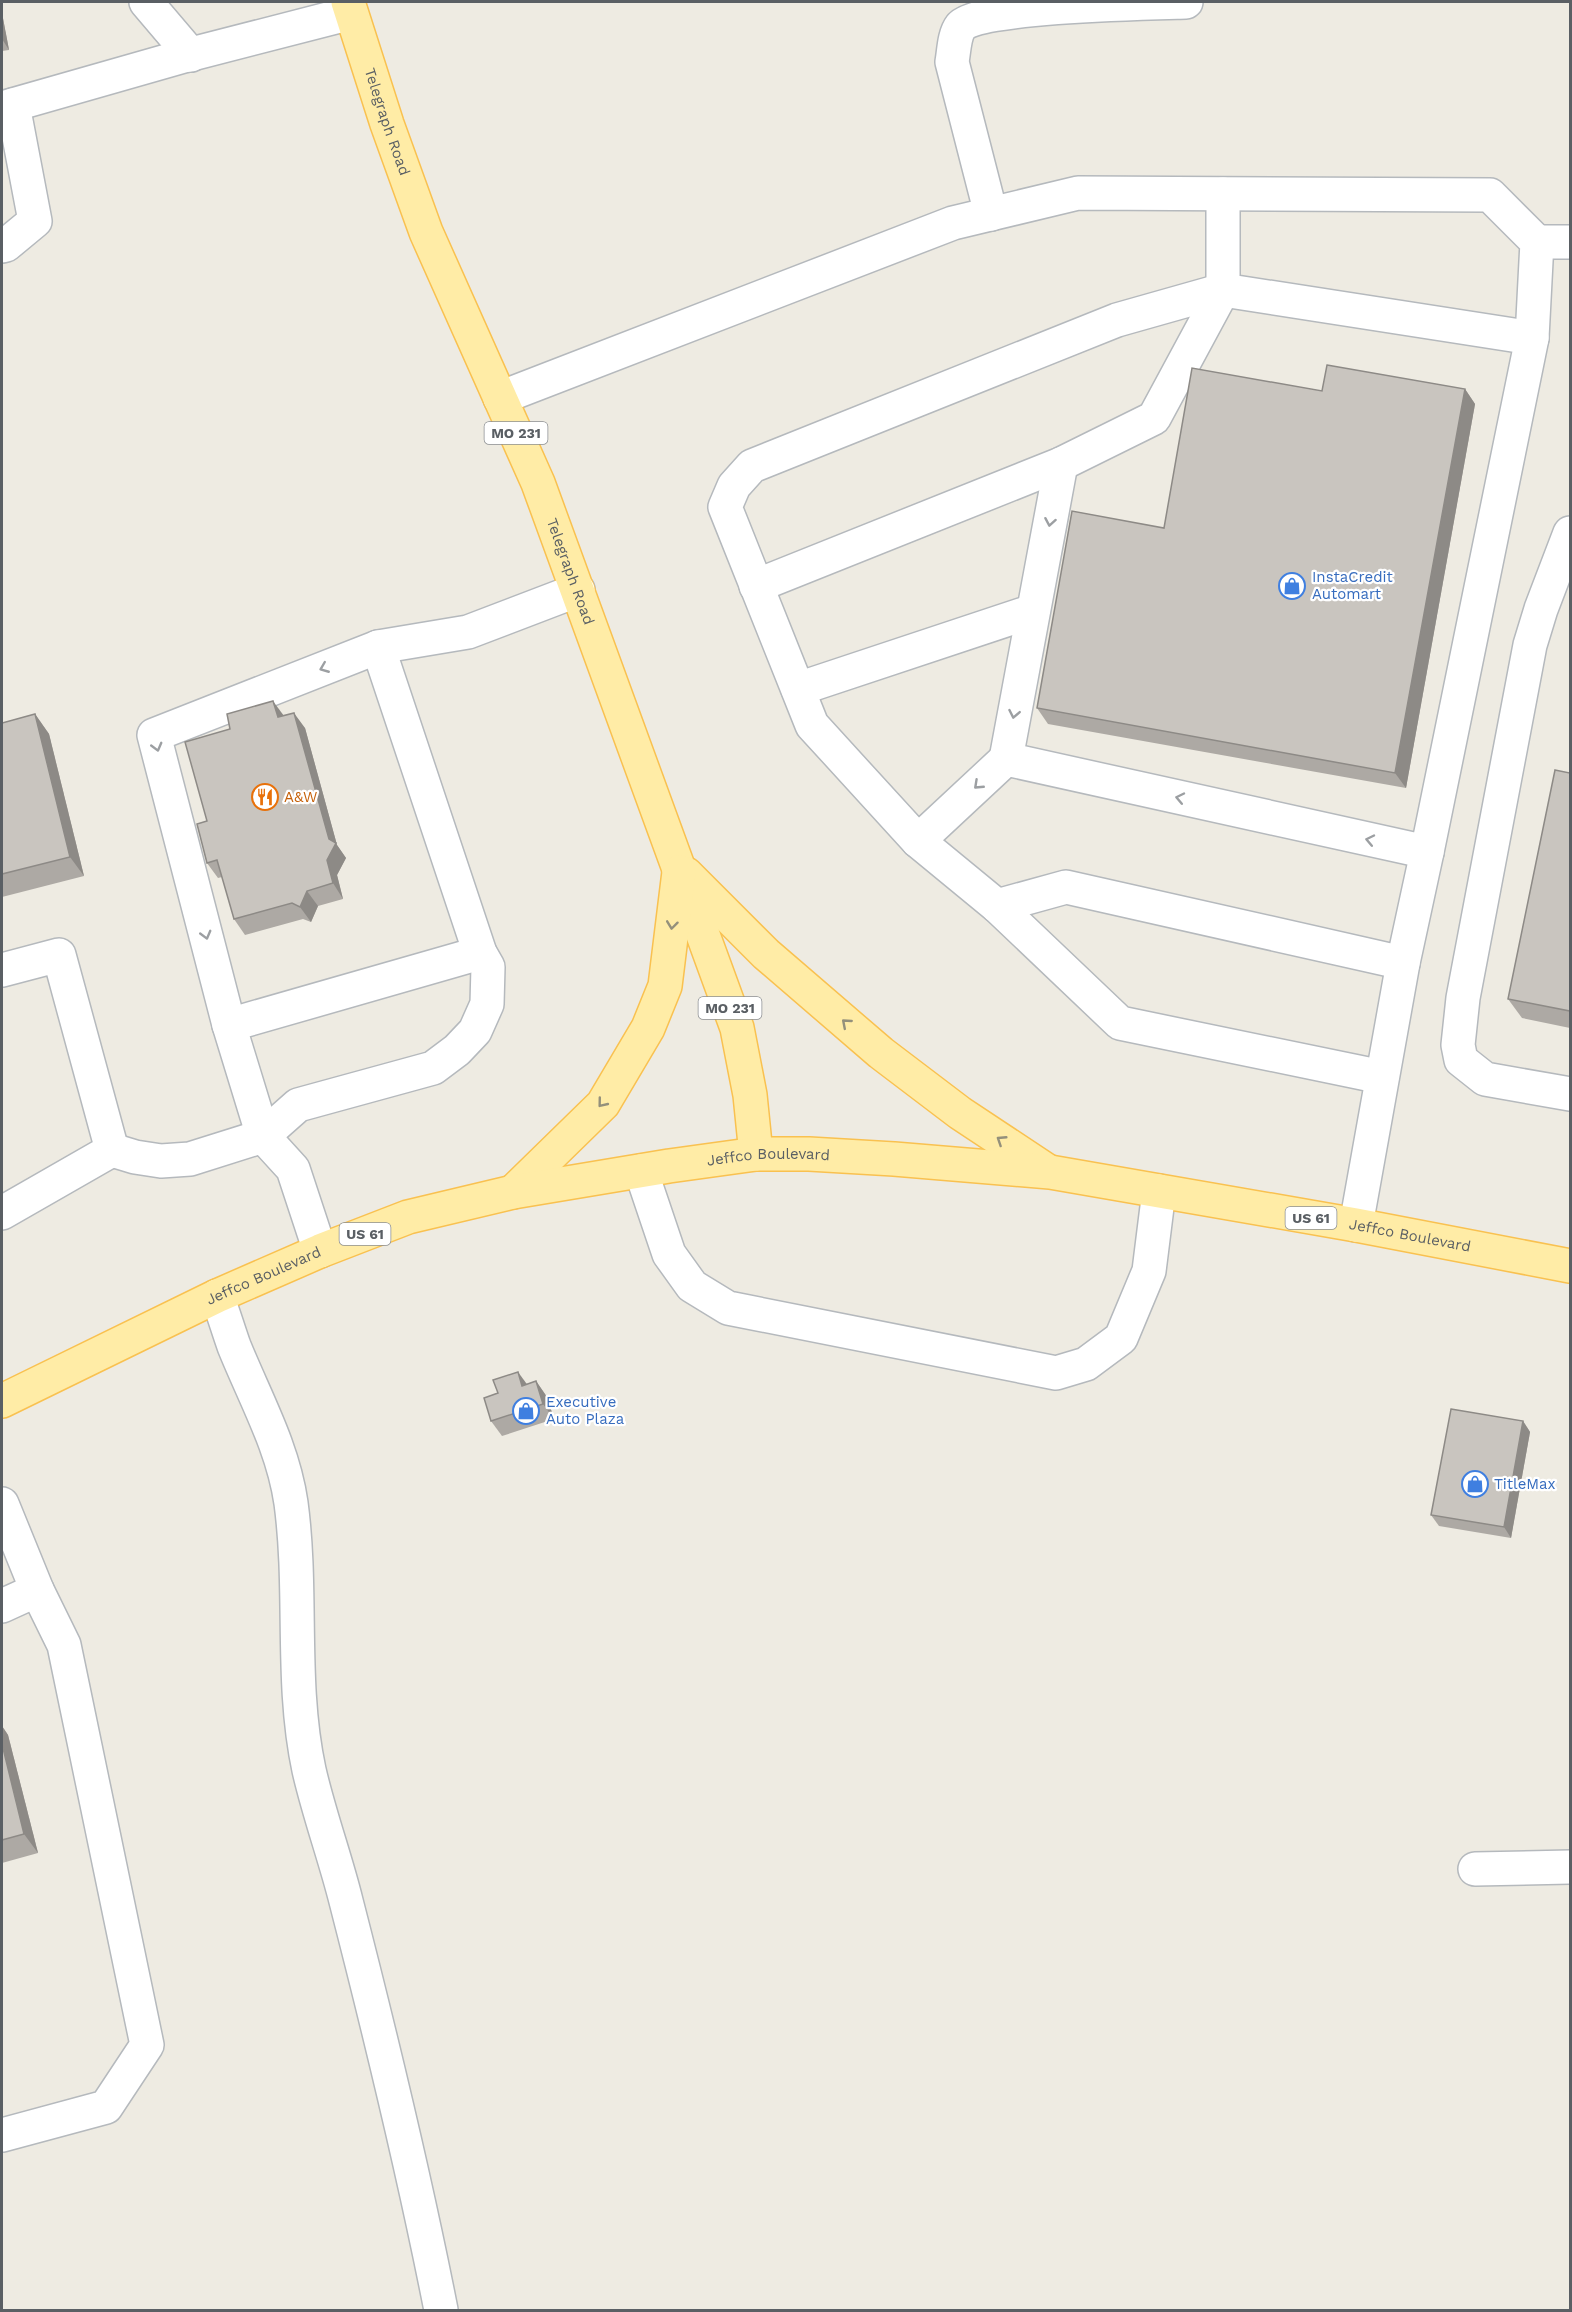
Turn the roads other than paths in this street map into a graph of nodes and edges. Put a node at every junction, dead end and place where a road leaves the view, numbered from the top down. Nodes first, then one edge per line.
1 (146, 2) edge
2 (1186, 2) edge
3 (349, 7) edge
4 (191, 55) junction
5 (7, 106) edge
6 (1223, 194) junction
7 (991, 214) junction
8 (1570, 242) edge
9 (1537, 243) junction
10 (2, 246) edge
11 (1223, 290) junction
12 (1532, 338) junction
13 (500, 398) junction
14 (1061, 465) junction
15 (1570, 533) edge
16 (756, 586) junction
17 (578, 590) junction
18 (1034, 611) junction
19 (378, 647) junction
20 (798, 689) junction
21 (1006, 759) junction
22 (918, 841) junction
23 (1427, 852) junction
24 (680, 867) junction
25 (997, 906) junction
26 (480, 953) junction
27 (1403, 963) junction
28 (2, 970) edge
29 (229, 1025) junction
30 (1382, 1077) junction
31 (1570, 1094) edge
32 (263, 1136) junction
33 (112, 1150) junction
34 (756, 1155) junction
35 (641, 1171) junction
36 (1050, 1172) junction
37 (1159, 1191) junction
38 (513, 1192) junction
39 (2, 1213) edge
40 (1356, 1226) junction
41 (320, 1251) junction
42 (1570, 1266) edge
43 (217, 1296) junction
44 (2, 1401) edge
45 (2, 1504) edge
46 (37, 1590) junction
47 (2, 1606) edge
48 (1570, 1867) edge
49 (1475, 1869) dead end
50 (2, 2135) edge
51 (441, 2310) edge

1 - 4 street
2 - 7 street
3 - 4 street
3 - 13 main road, Telegraph Road / MO 231
4 - 5 street
5 - 10 street
6 - 7 street
6 - 9 street
6 - 11 street
7 - 13 street
8 - 9 street
9 - 12 street
11 - 12 street
11 - 14 street
11 - 16 street
12 - 23 street
13 - 17 main road, Telegraph Road / MO 231
14 - 16 street
14 -> 18 street
15 - 31 street
16 - 20 street
17 - 19 street
17 - 24 main road, Telegraph Road / MO 231
18 - 20 street
18 -> 21 street
19 - 26 street
19 -> 29 street
20 - 22 street
21 -> 22 street
23 -> 21 street
22 - 25 street
23 - 27 street
24 - 34 main road, Telegraph Road / MO 231
36 -> 24 main road
24 -> 38 main road
25 - 27 street
25 - 30 street
26 - 29 street
26 - 32 street
27 - 30 street
28 - 33 street
29 - 32 street
30 - 40 street
32 - 33 street
32 - 41 street
33 - 39 street
34 - 35 main road, Jeffco Boulevard / US 61
34 - 36 main road, Jeffco Boulevard / US 61
35 - 37 street
35 - 38 main road, Jeffco Boulevard / US 61
36 - 37 main road, Jeffco Boulevard / US 61
37 - 40 main road, Jeffco Boulevard / US 61
38 - 41 main road, Jeffco Boulevard / US 61
40 - 42 main road, Jeffco Boulevard / US 61
41 - 43 main road, Jeffco Boulevard / US 61
43 - 44 main road, Jeffco Boulevard / US 61
43 - 51 street
45 - 46 street
46 - 47 street
46 - 50 street
48 - 49 street

